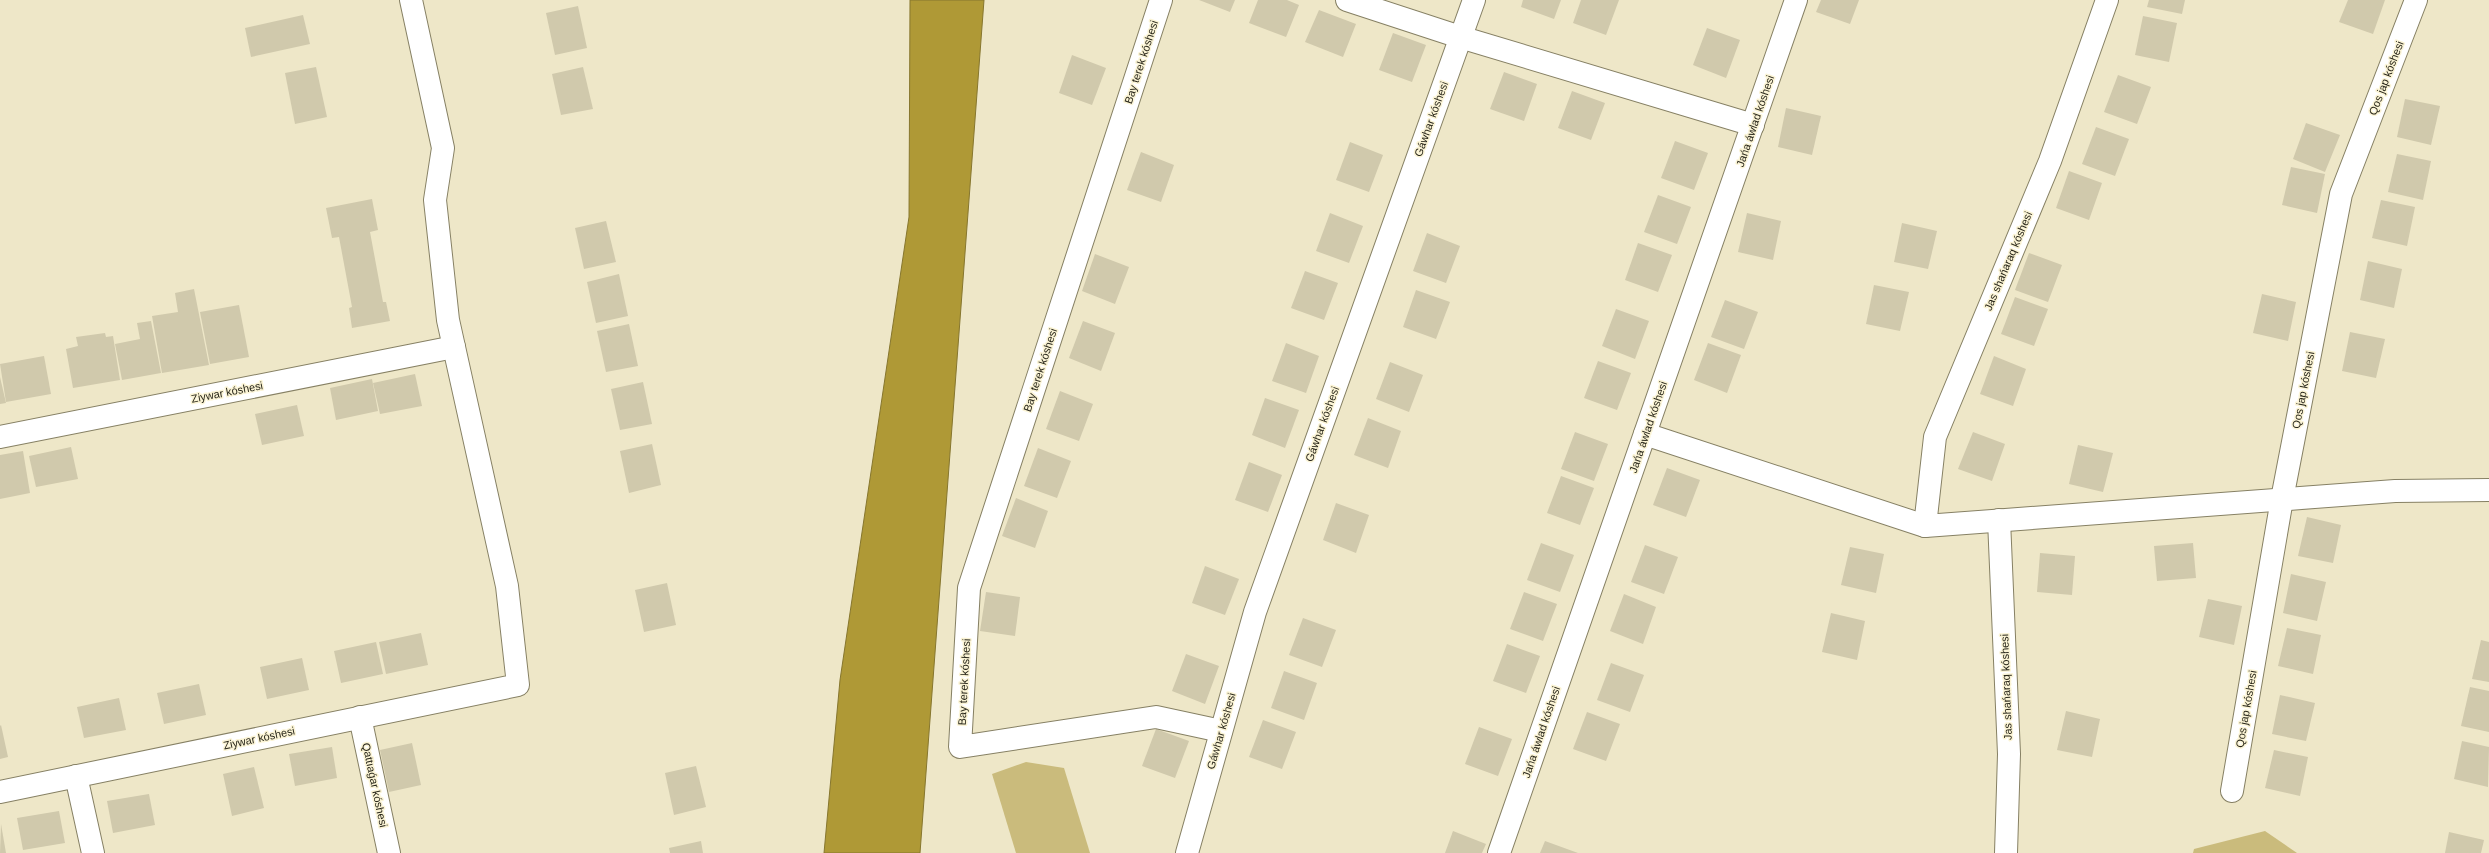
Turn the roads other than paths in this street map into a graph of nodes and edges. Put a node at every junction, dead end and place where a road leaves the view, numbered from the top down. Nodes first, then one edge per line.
1 (411, 0) edge
2 (1161, 0) edge
3 (1348, 0) edge
4 (1474, 0) edge
5 (1796, 0) edge
6 (2107, 0) edge
7 (2416, 0) edge
8 (1460, 37) junction
9 (1753, 125) junction
10 (454, 347) junction
11 (1645, 434) junction
12 (0, 437) edge
13 (2489, 490) edge
14 (2282, 499) junction
15 (1999, 520) junction
16 (1925, 526) junction
17 (360, 717) junction
18 (1221, 731) junction
19 (76, 776) junction
20 (2232, 791) dead end
21 (0, 792) edge
22 (94, 853) edge
23 (389, 853) edge
24 (1187, 853) edge
25 (1498, 853) edge
26 (2006, 853) edge

1 - 10 street
2 - 18 street, Bay terek kóshesi
3 - 8 street
4 - 8 street, Gáwhar kóshesi
5 - 9 street, Jańa áwlad kóshesi
6 - 16 street, Jas shańaraq kóshesi
7 - 14 street, Qos jap kóshesi
8 - 9 street
8 - 18 street, Gáwhar kóshesi
9 - 11 street, Jańa áwlad kóshesi
10 - 12 street, Ziywar kóshesi
10 - 17 street, Ziywar kóshesi
11 - 16 street
11 - 25 street, Jańa áwlad kóshesi
13 - 14 street
14 - 15 street
14 - 20 street, Qos jap kóshesi
15 - 16 street
15 - 26 street, Jas shańaraq kóshesi
17 - 19 street, Ziywar kóshesi
17 - 23 street, Qattıaǵar kóshesi
18 - 24 street, Gáwhar kóshesi
19 - 21 street, Ziywar kóshesi
19 - 22 street

